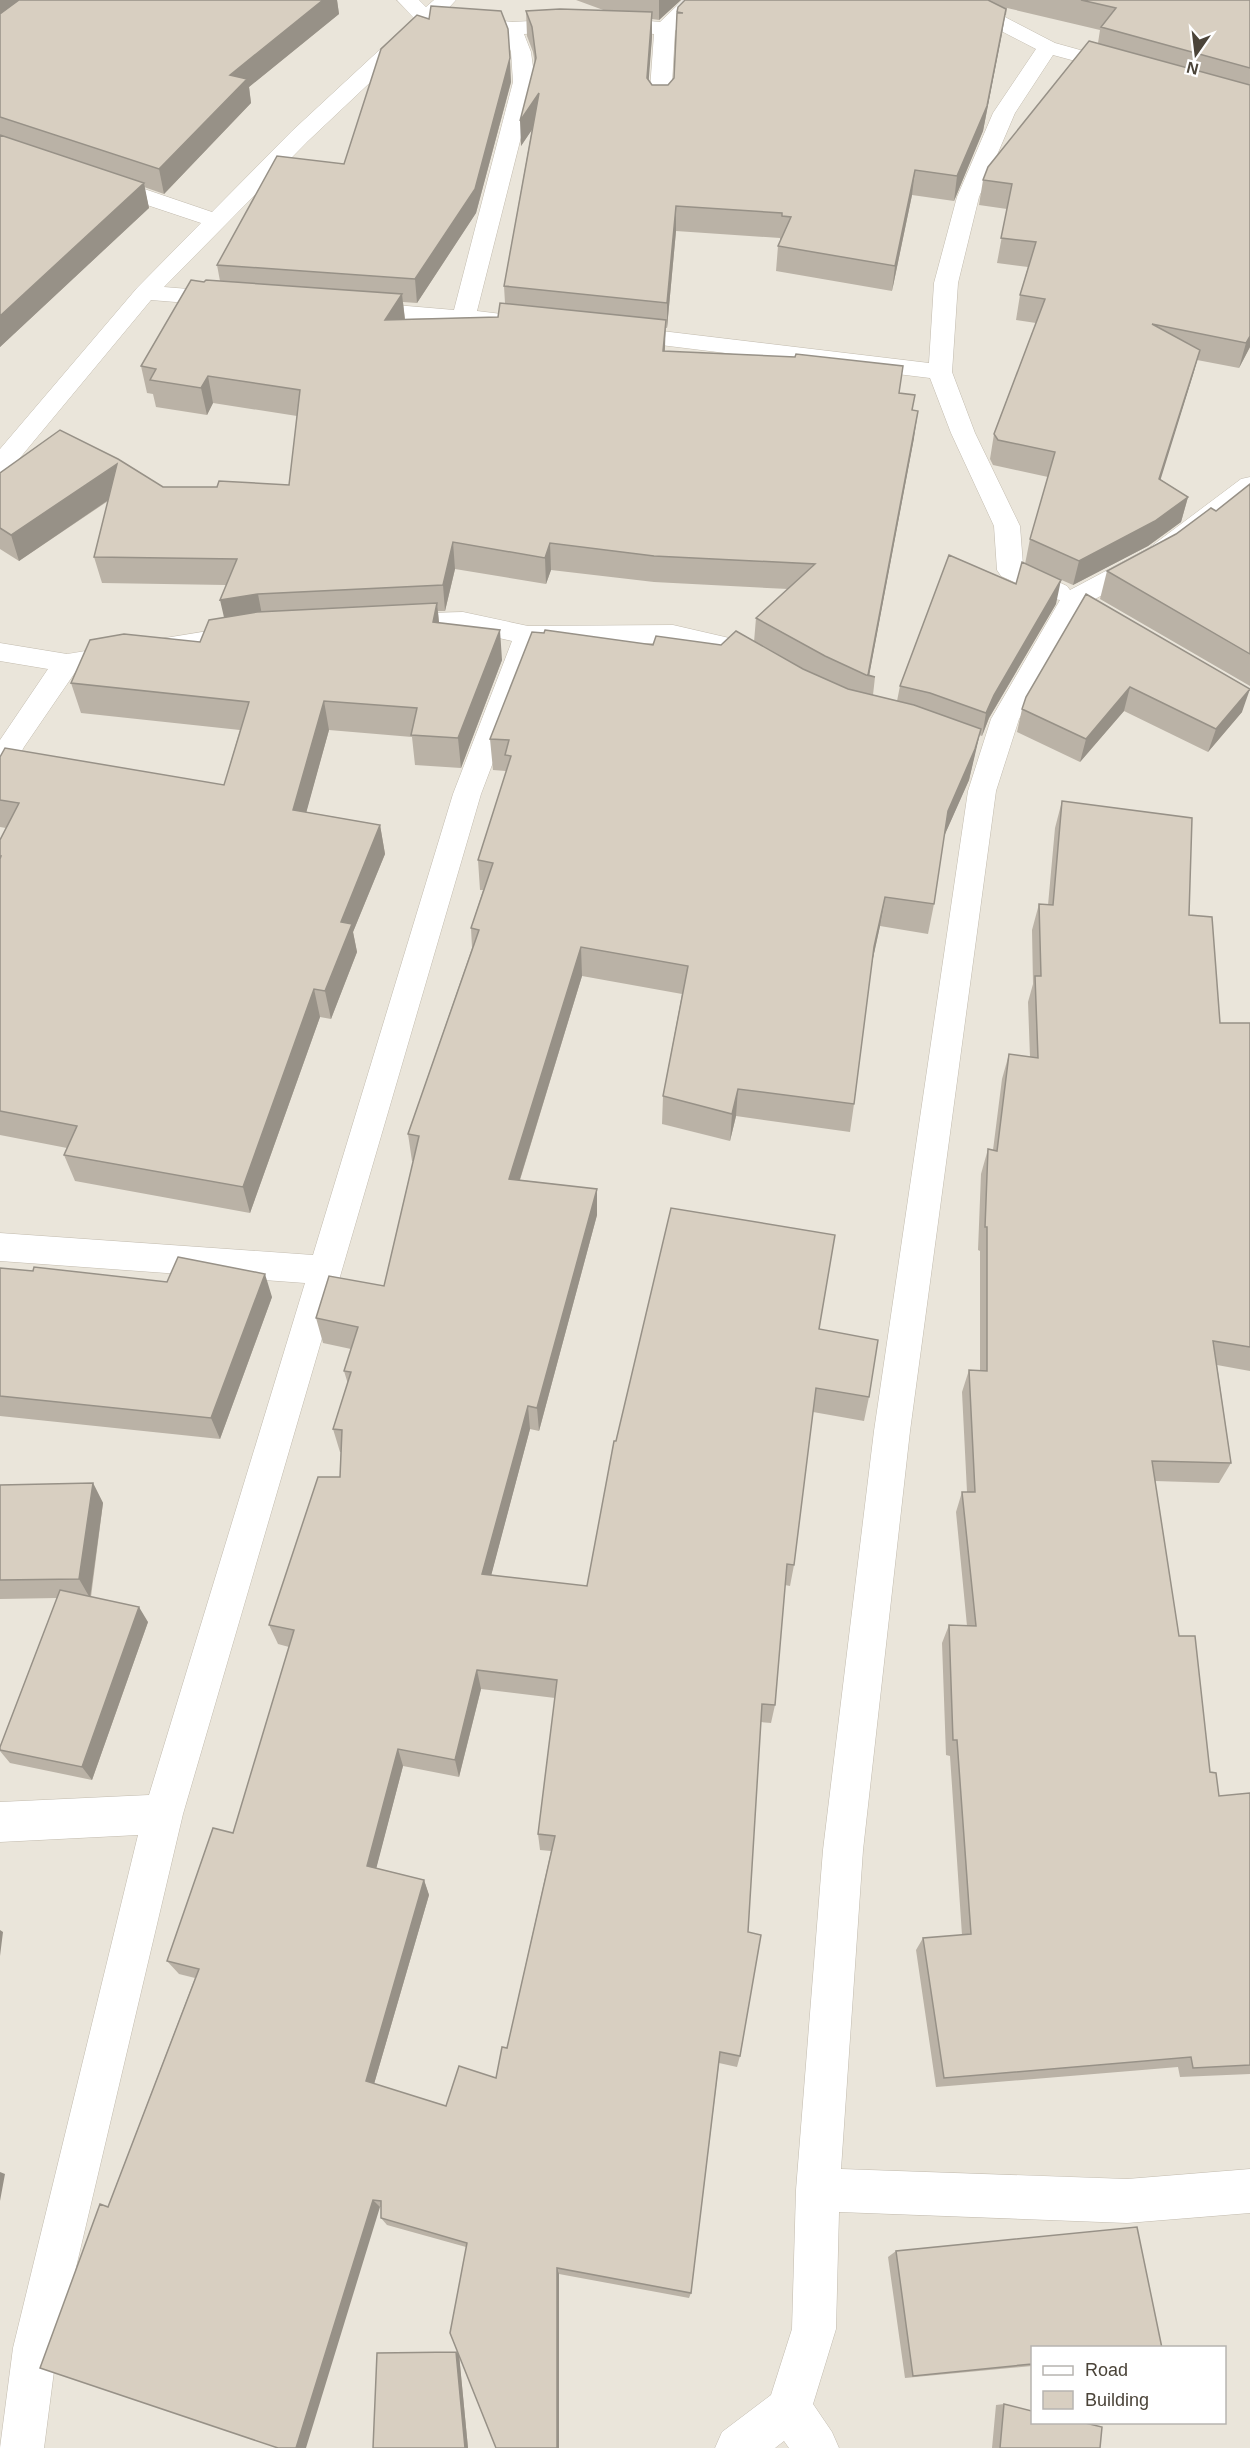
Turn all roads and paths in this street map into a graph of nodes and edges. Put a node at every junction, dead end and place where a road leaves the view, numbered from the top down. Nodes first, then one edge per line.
1 (407, 0) edge
2 (446, 0) edge
3 (695, 0) edge
4 (956, 0) edge
5 (425, 16) junction
6 (512, 28) junction
7 (665, 29) junction
8 (1048, 48) junction
9 (1138, 72) edge
10 (660, 103) edge
11 (87, 177) edge
12 (216, 221) junction
13 (146, 293) junction
14 (252, 301) edge
15 (334, 307) edge
16 (464, 316) junction
17 (544, 325) edge
18 (601, 331) edge
19 (940, 372) junction
20 (0, 465) edge
21 (1250, 485) edge
22 (1084, 605) junction
23 (373, 624) edge
24 (274, 630) edge
25 (528, 635) junction
26 (0, 652) edge
27 (67, 663) junction
28 (783, 674) edge
29 (0, 766) edge
30 (0, 1247) edge
31 (327, 1270) junction
32 (163, 1814) junction
33 (0, 1822) edge
34 (818, 2190) junction
35 (1250, 2191) edge
36 (789, 2409) junction
37 (21, 2448) edge
38 (738, 2448) edge
39 (816, 2448) edge

1 - 5 street
2 - 5 street
3 - 7 street
4 - 8 street
5 - 6 street
5 - 12 street
6 - 7 street
6 - 16 street
7 - 10 street
8 - 9 street
8 - 19 street
11 - 12 street
12 - 13 street
13 - 14 street
13 - 20 street
15 - 16 street
16 - 17 street
18 - 19 street
19 - 22 street
21 - 22 street
22 - 34 street
23 - 25 street
24 - 27 street
25 - 28 street
25 - 31 street
26 - 27 street
27 - 29 street
30 - 31 street
31 - 32 street
32 - 33 street
32 - 37 street
34 - 35 street
34 - 36 street
36 - 38 street
36 - 39 street

